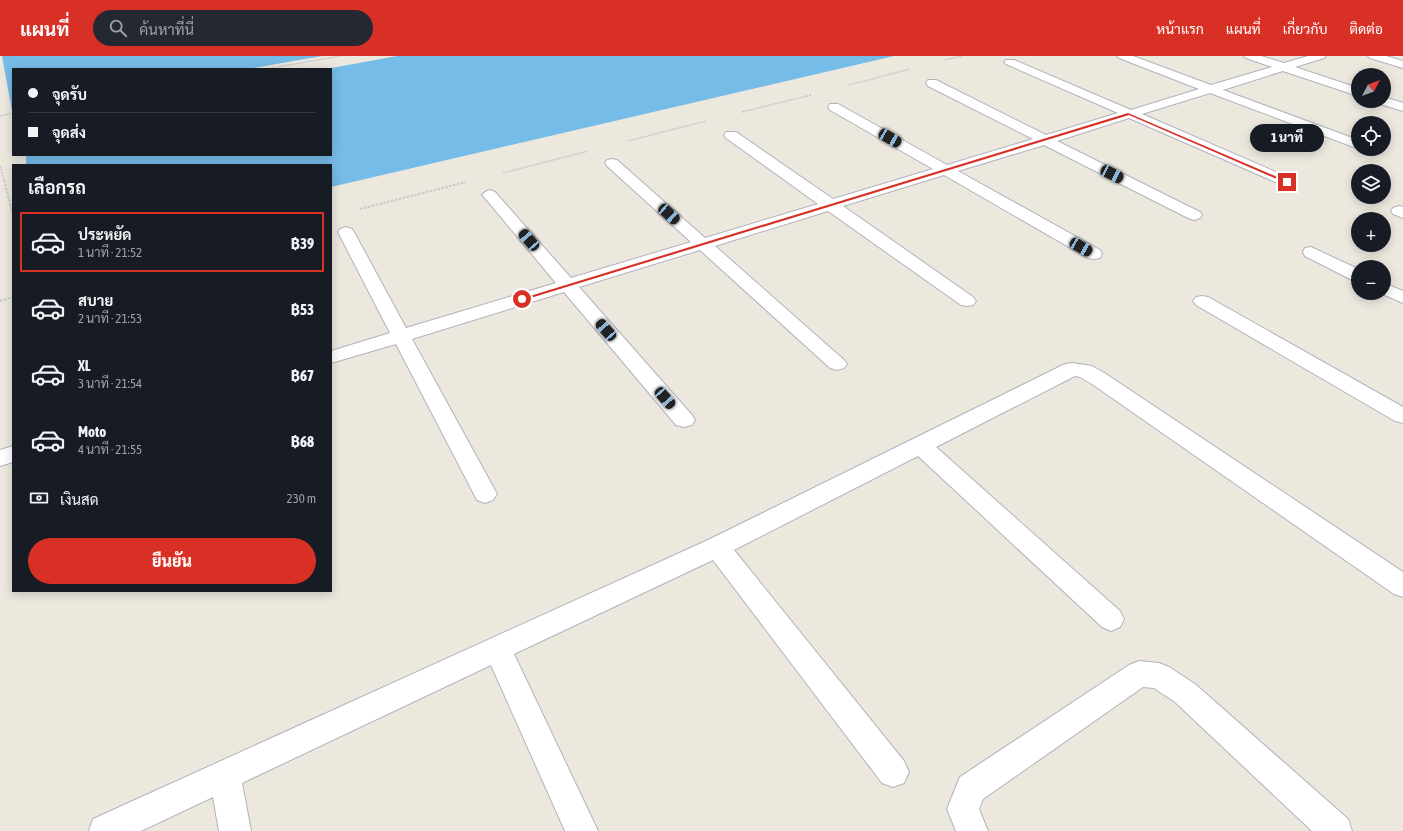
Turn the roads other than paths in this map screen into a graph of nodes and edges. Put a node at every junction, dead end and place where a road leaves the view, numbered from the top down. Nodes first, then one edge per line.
1 (1123, 56) edge
2 (1250, 56) edge
3 (1320, 56) edge
4 (1374, 56) edge
5 (1010, 62) dead end
6 (1403, 65) edge
7 (1283, 67) junction
8 (932, 83) dead end
9 (1211, 89) junction
10 (1351, 90) edge
11 (1391, 103) edge
12 (834, 107) dead end
13 (1403, 107) edge
14 (1129, 114) junction
15 (731, 135) dead end
16 (1044, 140) junction
17 (1351, 142) edge
18 (612, 164) dead end
19 (945, 170) junction
20 (1287, 182) dead end
21 (490, 195) dead end
22 (830, 205) junction
23 (1194, 215) dead end
24 (346, 232) dead end
25 (702, 244) junction
26 (1311, 252) dead end
27 (1094, 254) dead end
28 (1351, 272) edge
29 (568, 285) junction
30 (1391, 292) edge
31 (1403, 298) edge
32 (1202, 301) dead end
33 (967, 302) dead end
34 (401, 335) junction
35 (332, 357) edge
36 (837, 364) dead end
37 (1403, 416) edge
38 (684, 420) dead end
39 (920, 446) junction
40 (12, 454) edge
41 (0, 458) edge
42 (485, 494) dead end
43 (717, 547) junction
44 (1400, 580) edge
45 (1112, 619) dead end
46 (497, 649) junction
47 (893, 772) dead end
48 (225, 775) junction
49 (105, 831) edge
50 (235, 831) edge
51 (582, 831) edge
52 (972, 831) edge
53 (1336, 831) edge

1 - 9 street
2 - 7 street
3 - 7 street
4 - 6 street
5 - 14 street
7 - 9 street
7 - 10 street
8 - 16 street
9 - 14 street
9 - 17 street
11 - 13 street
12 - 19 street
14 - 16 street
14 - 20 street
15 - 22 street
16 - 19 street
16 - 23 street
18 - 25 street
19 - 22 street
19 - 27 street
21 - 29 street
22 - 25 street
22 - 33 street
24 - 34 street
25 - 29 street
25 - 36 street
26 - 28 street
29 - 34 street
29 - 38 street
30 - 31 street
32 - 37 street
34 - 35 street
34 - 42 street
39 - 43 street
39 - 44 street
39 - 45 street
40 - 41 street
43 - 46 street
43 - 47 street
46 - 48 street
46 - 51 street
48 - 49 street
48 - 50 street
52 - 53 street

